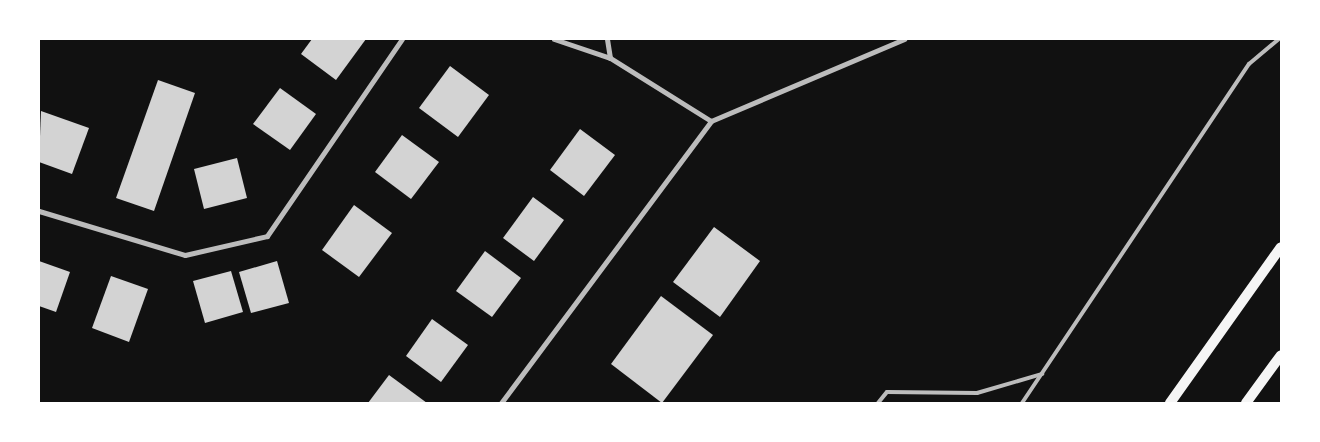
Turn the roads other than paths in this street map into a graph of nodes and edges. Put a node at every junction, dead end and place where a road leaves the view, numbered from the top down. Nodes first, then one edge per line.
1 (402, 39) edge
2 (554, 39) edge
3 (606, 39) edge
4 (904, 39) edge
5 (1279, 39) edge
6 (610, 58) junction
7 (711, 121) junction
8 (39, 211) edge
9 (1281, 247) edge
10 (1281, 356) edge
11 (1042, 374) junction
12 (501, 403) edge
13 (878, 403) edge
14 (1022, 403) edge
15 (1170, 403) edge
16 (1246, 403) edge

1 - 8 street
2 - 6 street
3 - 6 street
4 - 7 street
5 - 11 lane
6 - 7 street
7 - 12 street
9 - 15 main road
10 - 16 main road
11 - 13 lane
11 - 14 lane

